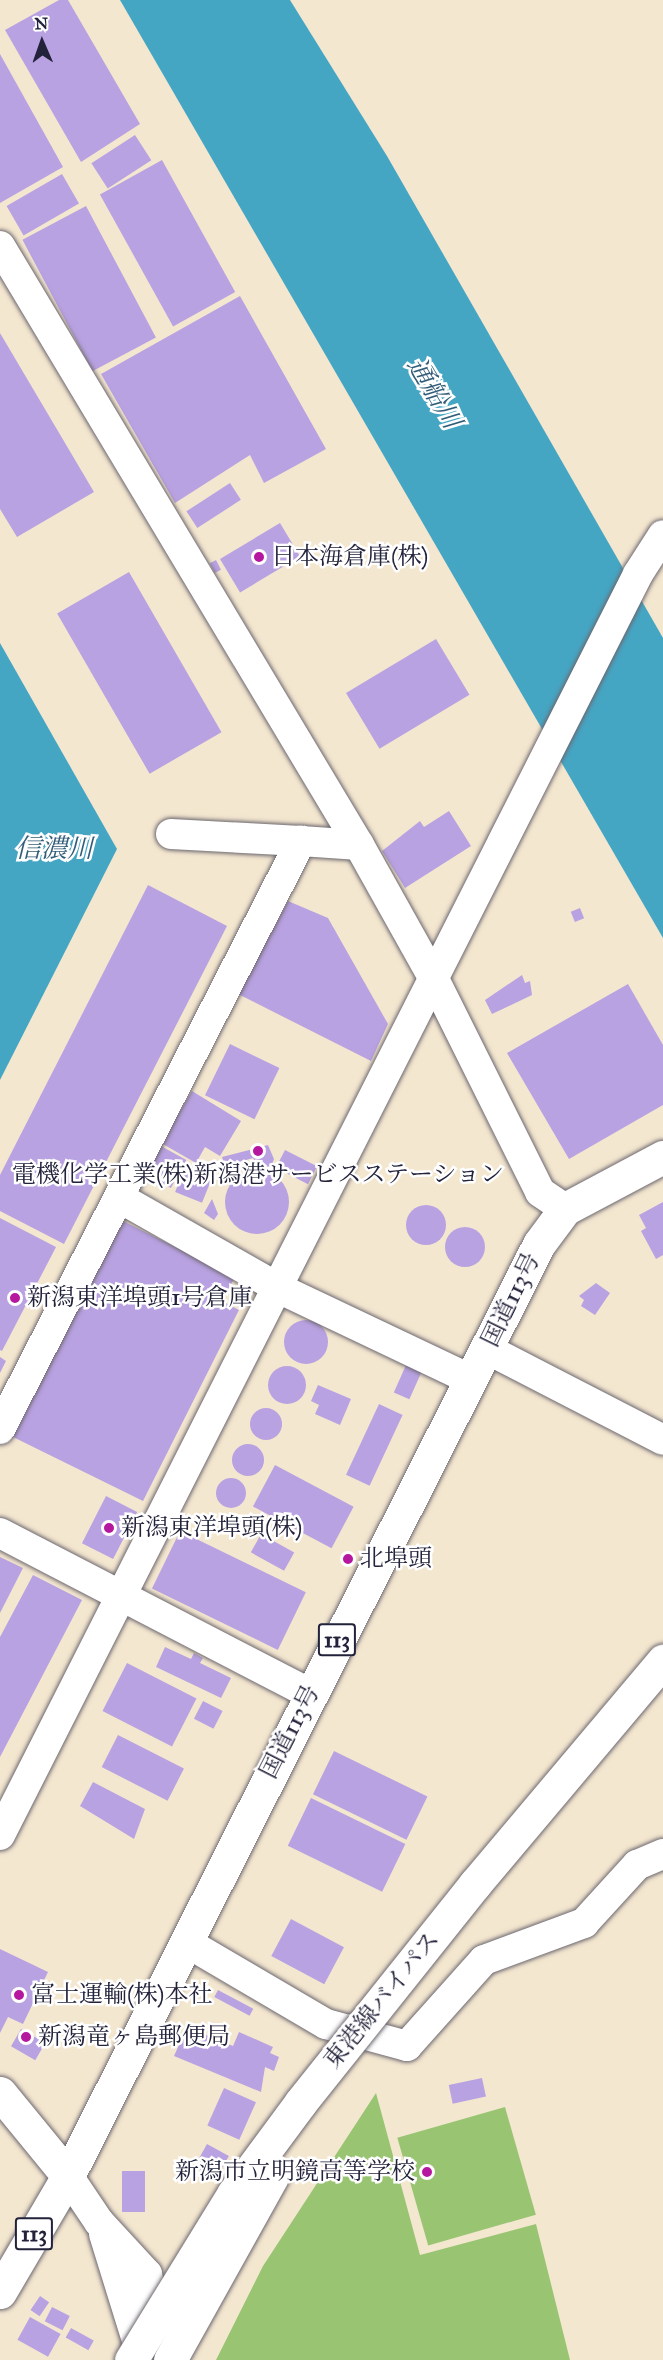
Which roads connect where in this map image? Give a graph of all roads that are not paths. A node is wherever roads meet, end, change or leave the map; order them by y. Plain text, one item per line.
1 (0, 246) edge
2 (663, 535) edge
3 (171, 834) dead end
4 (301, 842) junction
5 (359, 845) junction
6 (434, 979) junction
7 (663, 1157) edge
8 (120, 1198) junction
9 (566, 1209) junction
10 (280, 1289) junction
11 (487, 1349) junction
12 (472, 1380) junction
13 (0, 1428) edge
14 (663, 1440) edge
15 (0, 1533) edge
16 (119, 1595) junction
17 (663, 1661) edge
18 (663, 1686) edge
19 (309, 1693) junction
20 (0, 1835) edge
21 (663, 1854) edge
22 (186, 1942) junction
23 (0, 2093) edge
24 (68, 2176) junction
25 (99, 2222) junction
26 (0, 2292) edge
27 (131, 2360) edge
28 (143, 2360) edge
29 (170, 2360) edge

1 - 5 street
2 - 6 street
3 - 4 street
4 - 5 street
4 - 8 street
5 - 6 street
6 - 9 street
6 - 10 street
7 - 9 main road, 国道113号 / 113
8 - 10 street
8 - 13 street
9 - 11 main road, 国道113号 / 113
10 - 12 street
10 - 16 street
11 - 12 main road, 国道113号 / 113
11 - 14 street
12 - 19 main road, 国道113号 / 113
15 - 16 street
16 - 19 street
16 - 20 street
17 - 27 main road, 東港線バイパス, bridge
18 - 29 main road, 東港線バイパス, bridge
19 - 22 main road, 国道113号 / 113
21 - 22 street
22 - 24 main road, 国道113号 / 113
23 - 24 main road
24 - 25 street
24 - 26 main road, 国道113号 / 113
25 - 28 street
25 - 29 street

